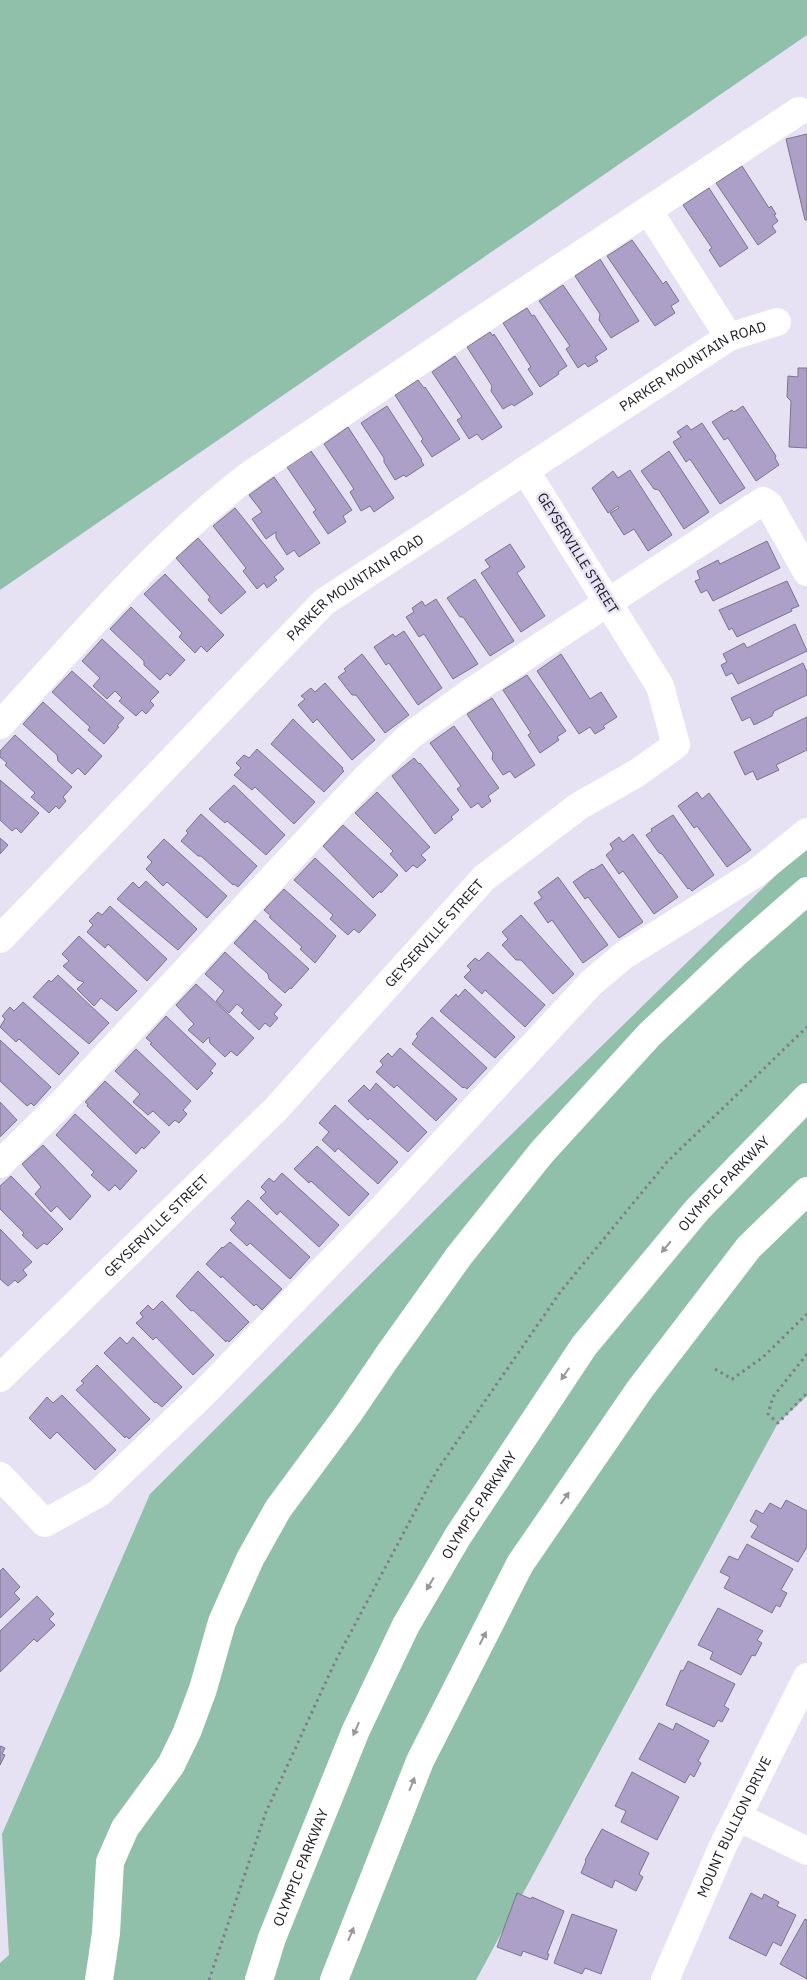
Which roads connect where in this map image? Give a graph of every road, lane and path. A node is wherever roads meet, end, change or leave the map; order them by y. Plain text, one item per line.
1 (799, 111) dead end
2 (648, 210) junction
3 (777, 322) dead end
4 (729, 337) junction
5 (525, 470) junction
6 (807, 572) edge
7 (609, 602) junction
8 (0, 725) edge
9 (807, 832) edge
10 (807, 891) edge
11 (0, 939) edge
12 (807, 1097) edge
13 (0, 1164) edge
14 (807, 1191) edge
15 (807, 1314) edge
16 (807, 1354) edge
17 (715, 1369) dead end
18 (0, 1378) edge
19 (807, 1393) edge
20 (0, 1476) edge
21 (807, 1677) edge
22 (738, 1817) junction
23 (807, 1851) edge
24 (100, 1980) edge
25 (259, 1980) edge
26 (334, 1980) edge
27 (665, 1980) edge

1 - 2 street
2 - 4 street
2 - 8 street
3 - 4 street, PARKER MOUNTAIN ROAD
4 - 5 street, PARKER MOUNTAIN ROAD
5 - 7 street, GEYSERVILLE STREET
5 - 11 street, PARKER MOUNTAIN ROAD
6 - 7 street
7 - 13 street
7 - 18 street, GEYSERVILLE STREET
9 - 20 street
10 - 24 street
12 -> 25 street, OLYMPIC PARKWAY
26 -> 14 street
15 - 17 path
16 - 19 path
21 - 22 street, MOUNT BULLION DRIVE
22 - 23 street
22 - 27 street, MOUNT BULLION DRIVE

